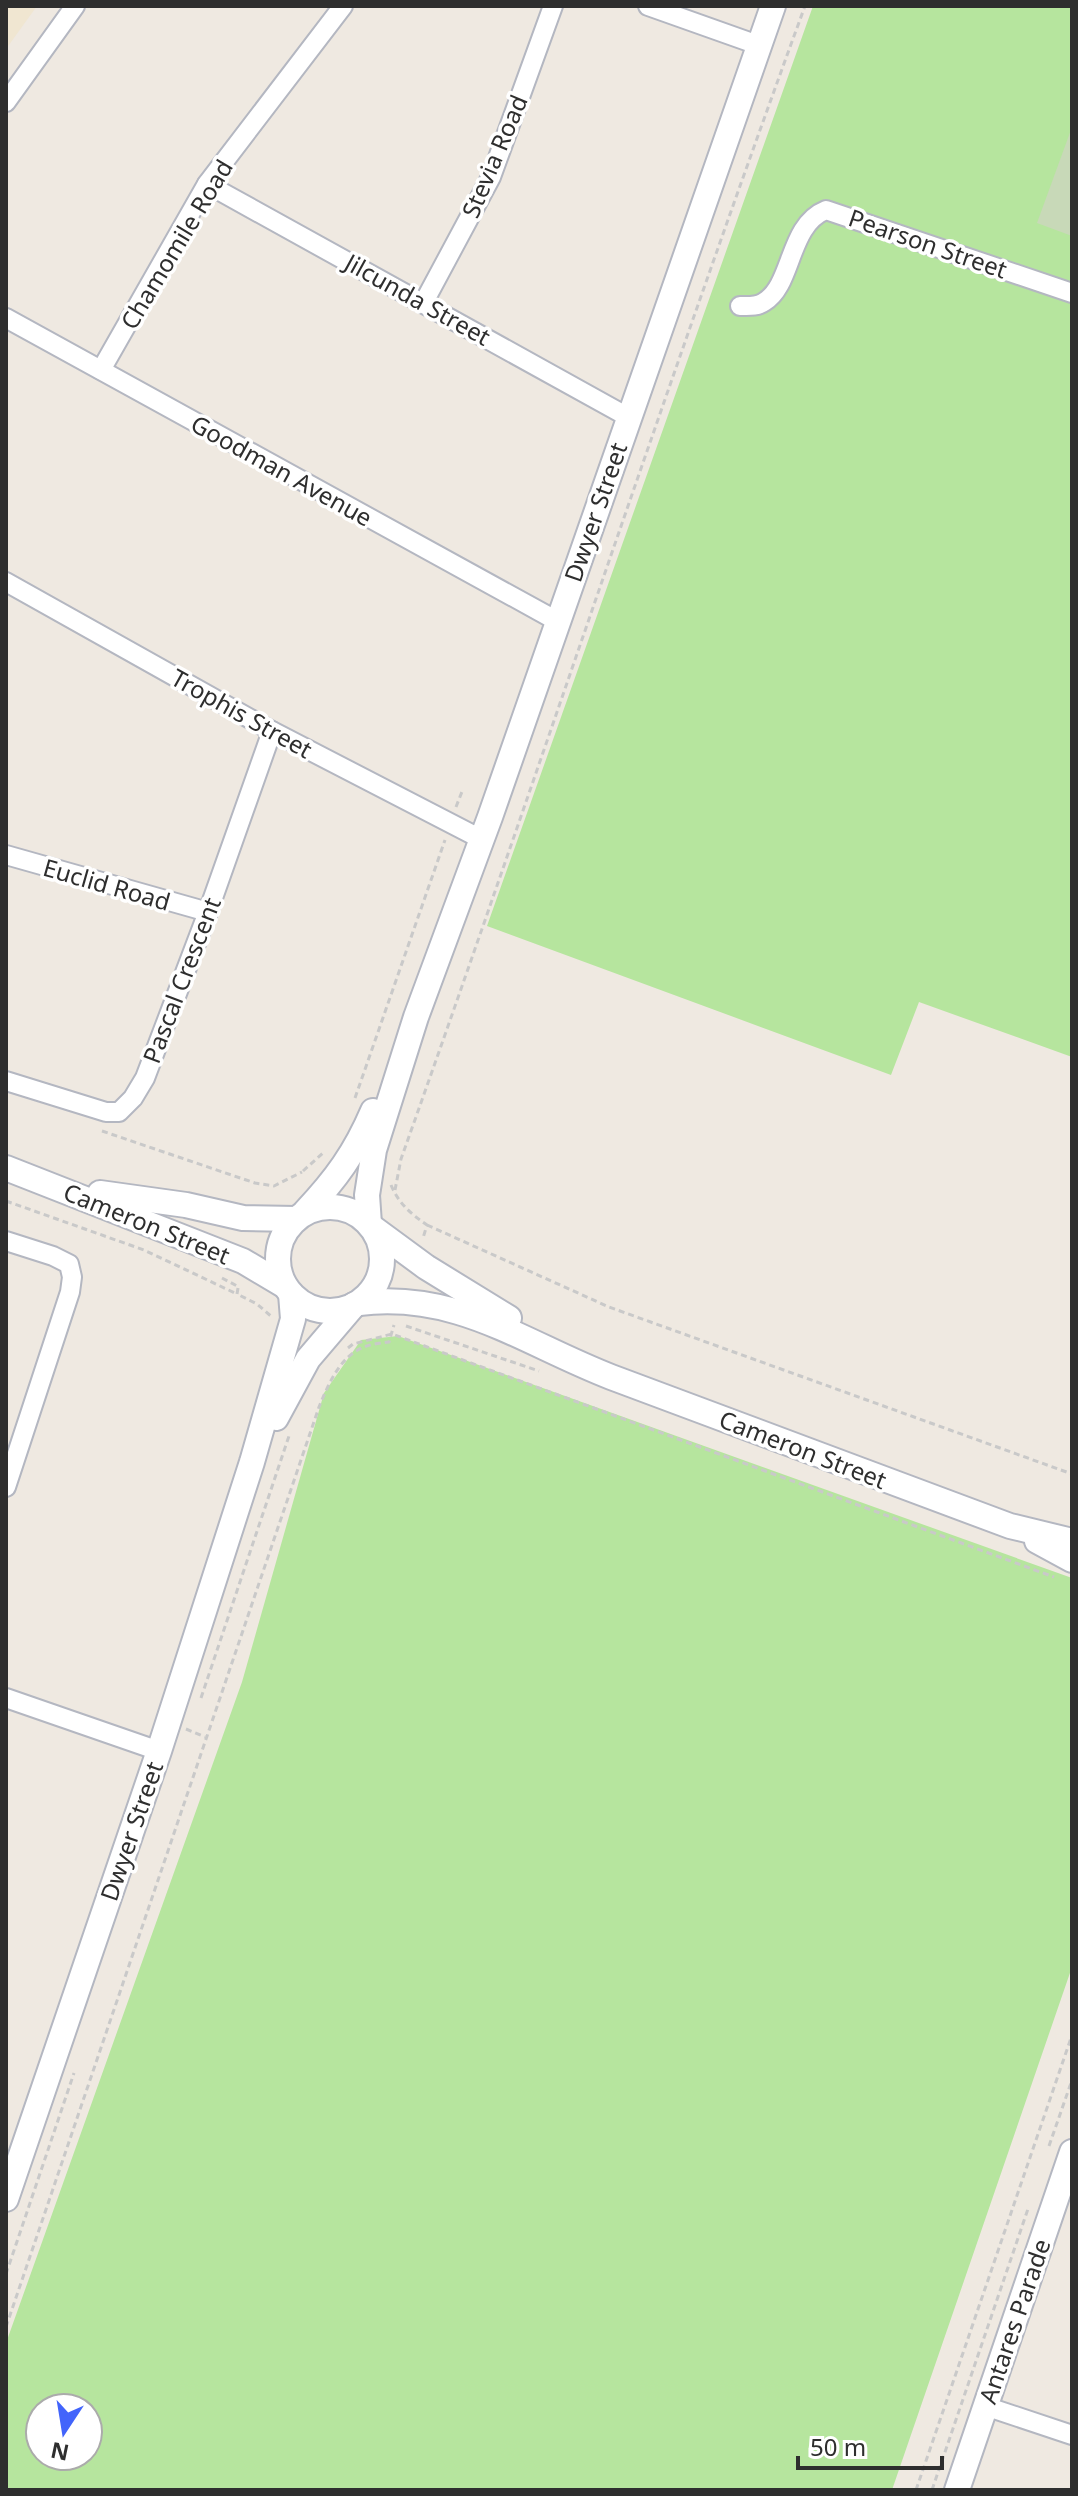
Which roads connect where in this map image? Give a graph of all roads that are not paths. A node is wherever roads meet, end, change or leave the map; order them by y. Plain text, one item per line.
1 (75, 6) edge
2 (343, 6) edge
3 (553, 6) edge
4 (648, 6) edge
5 (773, 6) edge
6 (758, 45) junction
7 (6, 102) edge
8 (207, 184) junction
9 (1072, 293) edge
10 (424, 302) junction
11 (740, 306) dead end
12 (6, 318) edge
13 (101, 370) junction
14 (628, 417) junction
15 (6, 582) edge
16 (557, 621) junction
17 (272, 731) junction
18 (481, 839) junction
19 (6, 855) edge
20 (208, 912) junction
21 (416, 1017) junction
22 (6, 1081) edge
23 (6, 1166) edge
24 (300, 1216) junction
25 (370, 1226) junction
26 (6, 1241) edge
27 (288, 1290) junction
28 (357, 1304) junction
29 (597, 1371) junction
30 (252, 1462) junction
31 (6, 1487) edge
32 (1010, 1526) junction
33 (1072, 1541) edge
34 (1064, 1569) edge
35 (6, 1698) edge
36 (159, 1751) junction
37 (1072, 2152) edge
38 (6, 2199) edge
39 (1053, 2200) edge
40 (985, 2406) junction
41 (1072, 2435) edge
42 (957, 2490) edge

1 - 7 street
2 - 8 street, Chamomile Road
3 - 10 street, Stevia Road
4 - 6 street
5 - 6 street, Dwyer Street
6 - 14 street, Dwyer Street
8 - 10 street, Jilcunda Street
8 - 13 street, Chamomile Road
9 - 11 street, Pearson Street
10 - 14 street, Jilcunda Street
12 - 13 street, Goodman Avenue
13 - 16 street, Goodman Avenue
14 - 16 street, Dwyer Street
15 - 17 street, Trophis Street
16 - 18 street, Dwyer Street
17 - 18 street, Trophis Street
17 - 20 street, Pascal Crescent
18 - 21 street, Dwyer Street
19 - 20 street, Euclid Road
20 - 22 street, Pascal Crescent
21 - 24 street, Dwyer Street
21 - 25 street, Dwyer Street
23 - 24 street, Cameron Street
23 - 27 street, Cameron Street
24 - 25 street
24 - 27 street
25 - 28 street
25 - 29 street, Cameron Street
26 - 31 street
27 - 28 street
27 - 30 street, Dwyer Street
28 - 29 street, Cameron Street
28 - 30 street, Dwyer Street
29 - 32 street, Cameron Street
30 - 36 street, Dwyer Street
32 - 33 street, Cameron Street
32 - 34 street, Cameron Street
35 - 36 street
36 - 38 street, Dwyer Street
37 - 39 street, Antares Parade
39 - 40 street, Antares Parade
40 - 41 street
40 - 42 street, Antares Parade

